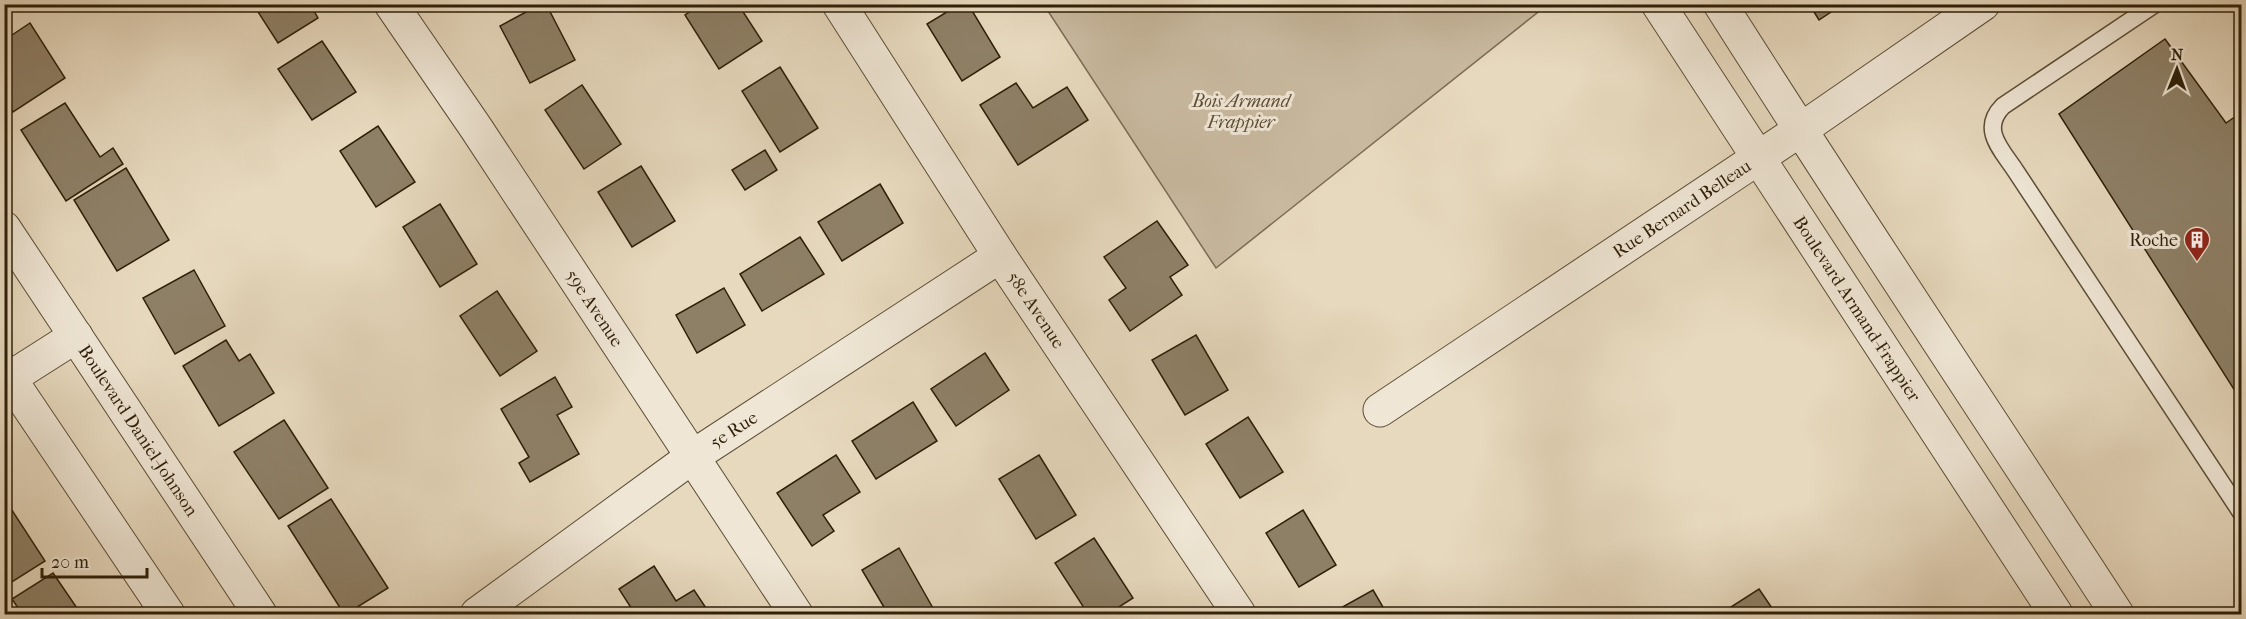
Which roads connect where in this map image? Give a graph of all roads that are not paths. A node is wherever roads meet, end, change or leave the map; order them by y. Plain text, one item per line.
1 (392, 4) edge
2 (839, 4) edge
3 (1659, 4) edge
4 (1720, 4) edge
5 (1983, 4) edge
6 (2155, 4) edge
7 (1800, 131) junction
8 (1759, 157) junction
9 (4, 228) edge
10 (1000, 256) junction
11 (76, 336) junction
12 (7, 374) edge
13 (1380, 410) dead end
14 (692, 457) junction
15 (2241, 514) edge
16 (168, 615) edge
17 (260, 615) edge
18 (477, 615) edge
19 (796, 615) edge
20 (1239, 615) edge
21 (2056, 615) edge
22 (2117, 615) edge

1 - 14 street, 59e Avenue
2 - 10 street, 58e Avenue
3 - 8 street, Boulevard Armand-Frappier
4 - 7 street
5 - 7 street, Rue Bernard Belleau
6 - 15 lane
7 - 8 street, Rue Bernard Belleau
7 - 22 street
8 - 13 street, Rue Bernard Belleau
8 - 21 street, Boulevard Armand-Frappier
9 - 11 street, Boulevard Daniel-Johnson
10 - 14 street, 5e Rue
10 - 20 street, 58e Avenue
11 - 12 street, Boulevard Daniel-Johnson
11 - 17 street, Boulevard Daniel-Johnson
12 - 16 street, Boulevard Daniel-Johnson
14 - 18 street, 5e Rue
14 - 19 street, 59e Avenue

